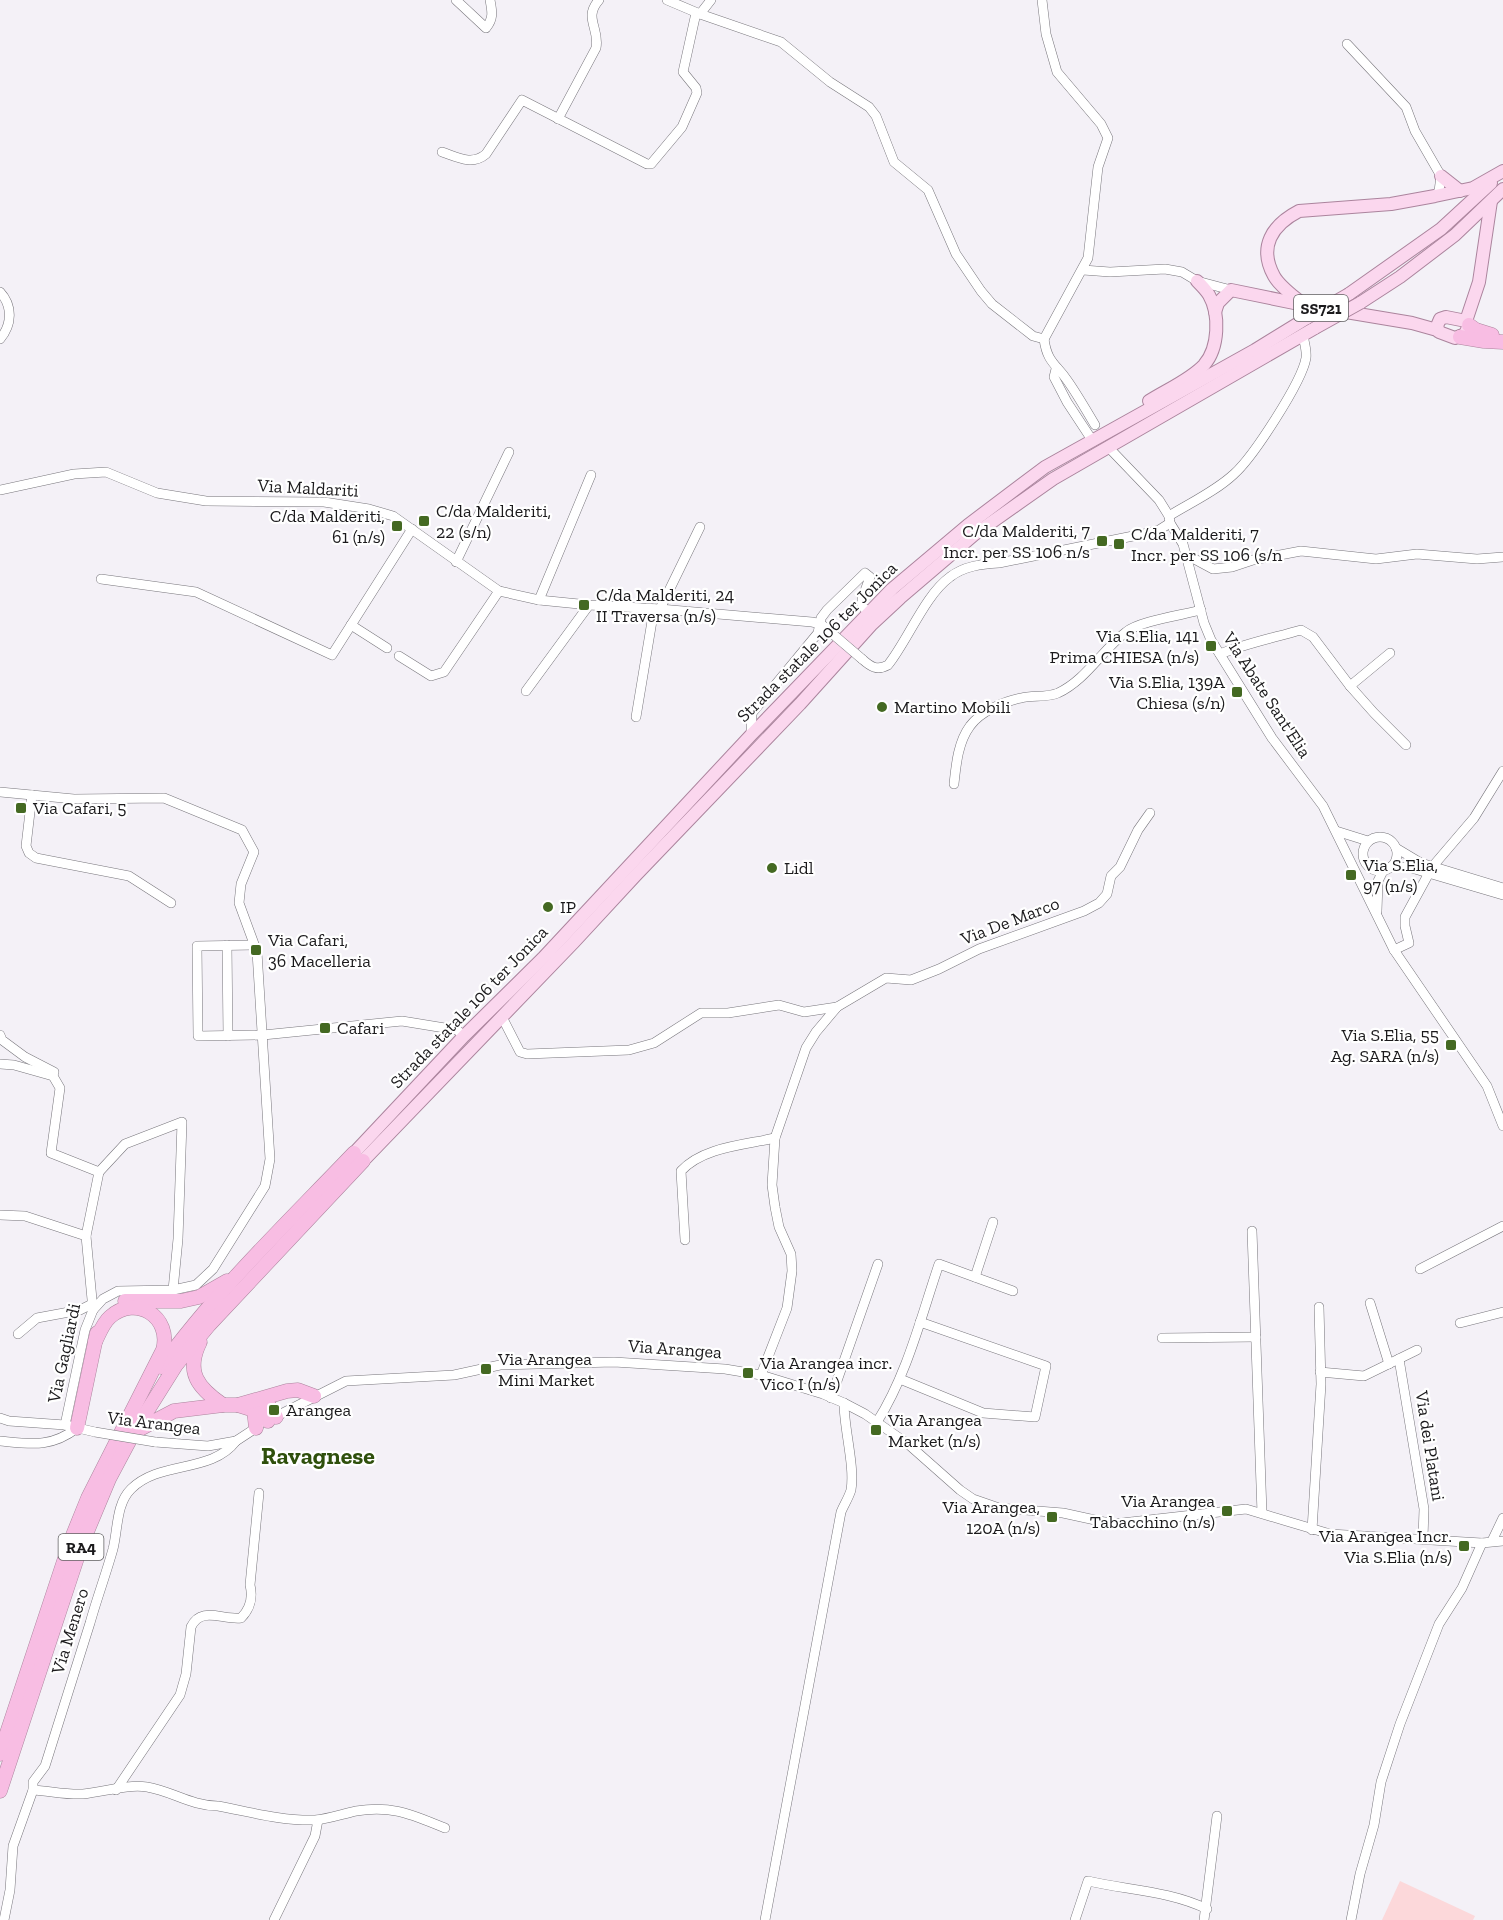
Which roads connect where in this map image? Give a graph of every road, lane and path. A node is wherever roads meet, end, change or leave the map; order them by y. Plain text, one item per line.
1 (456, 0) edge
2 (490, 0) edge
3 (599, 0) edge
4 (667, 0) edge
5 (711, 0) edge
6 (1042, 0) edge
7 (680, 3) edge
8 (698, 14) junction
9 (1347, 44) dead end
10 (558, 119) junction
11 (442, 152) dead end
12 (1503, 172) edge
13 (1441, 176) junction
14 (1503, 189) edge
15 (1460, 191) junction
16 (1434, 196) junction
17 (1491, 201) junction
18 (1083, 270) junction
19 (1197, 280) junction
20 (1231, 290) junction
21 (0, 292) edge
22 (1215, 312) junction
23 (1308, 317) junction
24 (1467, 323) junction
25 (1439, 325) junction
26 (1303, 335) junction
27 (1503, 335) edge
28 (1460, 337) junction
29 (0, 339) edge
30 (1044, 339) junction
31 (1503, 342) edge
32 (1056, 369) junction
33 (1128, 422) junction
34 (1095, 425) dead end
35 (1092, 440) junction
36 (1112, 451) dead end
37 (509, 452) dead end
38 (591, 475) dead end
39 (0, 490) edge
40 (1169, 519) junction
41 (700, 527) dead end
42 (412, 529) junction
43 (1187, 555) junction
44 (1503, 557) edge
45 (456, 562) junction
46 (101, 579) dead end
47 (499, 591) junction
48 (539, 600) junction
49 (589, 605) junction
50 (657, 609) junction
51 (1201, 610) junction
52 (868, 612) junction
53 (351, 626) junction
54 (824, 627) junction
55 (387, 648) dead end
56 (1390, 653) dead end
57 (1220, 654) junction
58 (399, 656) dead end
59 (1350, 686) junction
60 (526, 691) dead end
61 (636, 717) dead end
62 (751, 735) junction
63 (1406, 745) dead end
64 (1503, 771) edge
65 (954, 784) dead end
66 (0, 792) edge
67 (32, 795) junction
68 (1150, 813) dead end
69 (1336, 831) junction
70 (1368, 841) junction
71 (1396, 848) junction
72 (1362, 850) junction
73 (1388, 869) junction
74 (1373, 870) junction
75 (1431, 870) junction
76 (1378, 881) junction
77 (1503, 888) edge
78 (1503, 895) edge
79 (171, 903) dead end
80 (1377, 913) junction
81 (226, 945) junction
82 (254, 945) junction
83 (1394, 950) junction
84 (837, 1007) junction
85 (502, 1017) junction
86 (0, 1035) edge
87 (263, 1035) junction
88 (228, 1036) junction
89 (464, 1036) junction
90 (0, 1064) edge
91 (53, 1076) junction
92 (1503, 1126) edge
93 (775, 1138) junction
94 (358, 1157) junction
95 (99, 1172) junction
96 (0, 1215) edge
97 (993, 1222) dead end
98 (1503, 1226) edge
99 (1252, 1231) dead end
100 (87, 1236) junction
101 (685, 1240) dead end
102 (878, 1264) dead end
103 (1420, 1269) dead end
104 (239, 1273) junction
105 (975, 1277) junction
106 (173, 1290) junction
107 (1013, 1291) dead end
108 (1370, 1303) dead end
109 (93, 1307) junction
110 (1319, 1307) dead end
111 (1503, 1312) edge
112 (920, 1322) junction
113 (1460, 1323) dead end
114 (209, 1325) junction
115 (18, 1334) dead end
116 (1256, 1337) junction
117 (1162, 1338) dead end
118 (95, 1342) junction
119 (1417, 1350) dead end
120 (1399, 1359) junction
121 (1389, 1364) junction
122 (1320, 1372) junction
123 (761, 1375) junction
124 (900, 1379) junction
125 (141, 1395) junction
126 (314, 1396) junction
127 (831, 1398) junction
128 (844, 1403) junction
129 (223, 1405) junction
130 (257, 1405) junction
131 (0, 1418) edge
132 (267, 1422) junction
133 (877, 1422) junction
134 (71, 1427) junction
135 (134, 1432) junction
136 (0, 1441) edge
137 (236, 1441) junction
138 (259, 1493) dead end
139 (1262, 1513) junction
140 (1503, 1518) edge
141 (1312, 1530) junction
142 (1423, 1539) junction
143 (1492, 1541) junction
144 (1503, 1541) edge
145 (1482, 1543) junction
146 (0, 1754) edge
147 (33, 1790) junction
148 (116, 1790) junction
149 (0, 1791) edge
150 (1217, 1816) dead end
151 (318, 1820) junction
152 (445, 1828) dead end
153 (1207, 1909) junction
154 (4, 1920) edge
155 (274, 1920) edge
156 (765, 1920) edge
157 (1075, 1920) edge
158 (1204, 1920) edge
159 (1351, 1920) edge

1 - 2 street
3 - 10 street
4 - 7 street
5 - 8 street
6 - 18 street
7 - 8 street
8 - 10 street
8 - 30 street
9 - 13 street
10 - 11 street
12 - 15 main road
12 - 23 main road, Strada statale 106 ter Jonica, bridge
13 - 15 main road
13 - 16 street
14 - 17 main road, Strada statale 106 ter Jonica
15 - 16 main road
16 - 23 main road
17 - 23 main road, Strada statale 106 ter Jonica, bridge
17 - 24 main road
18 - 19 street, SS721
18 - 30 street
19 - 20 street, SS721
19 - 22 main road
20 - 22 main road
20 - 23 main road, SS721
21 - 29 street
22 - 33 main road
23 - 25 main road, SS721
23 - 26 main road, Strada statale 106 ter Jonica
23 - 33 main road, Strada statale 106 ter Jonica
24 - 25 main road, SS721
24 - 27 highway, SS721
24 - 28 main road
25 - 28 main road, SS721
26 - 40 street
26 - 85 main road, Strada statale 106 ter Jonica
28 - 31 highway, SS721
30 - 32 street
32 - 34 street
32 - 35 street
33 - 35 main road, Strada statale 106 ter Jonica
35 - 52 main road, Strada statale 106 ter Jonica
36 - 40 street, Via Abate Sant'Elia
37 - 45 street
38 - 48 street
39 - 42 street, Via Maldariti
40 - 43 street, Via Abate Sant'Elia
40 - 54 street, bridge
41 - 50 street
42 - 45 street, Via Maldariti
42 - 53 street
43 - 44 street
43 - 51 street, Via Abate Sant'Elia
45 - 47 street, Via Maldariti
46 - 53 street
47 - 48 street, Via Maldariti
47 - 58 street
48 - 49 street, Via Maldariti
49 - 50 street, Via Maldariti
49 - 60 street
50 - 54 street, Via Maldariti
50 - 61 street
51 - 57 street, Via Abate Sant'Elia
51 - 65 street
52 - 54 street
52 - 62 main road, Strada statale 106 ter Jonica
53 - 55 street
54 - 62 street
56 - 59 street
57 - 59 street
57 - 69 street, Via Abate Sant'Elia
59 - 63 street
62 - 89 main road, Strada statale 106 ter Jonica
64 - 75 street
66 - 67 street
67 - 79 street
67 - 82 street
68 - 84 street, Via De Marco
69 - 70 street
69 - 72 street, Via Abate Sant'Elia
69 - 80 street, Via Abate Sant'Elia
70 - 71 street
70 - 72 street
71 - 73 street
71 - 75 street
72 - 74 street
73 - 74 street
73 - 75 street
73 - 76 street, Via Abate Sant'Elia
74 - 76 street, Via Abate Sant'Elia
75 - 77 street
75 - 78 street
75 - 83 street
76 - 80 street, Via Abate Sant'Elia
80 - 83 street, Via Abate Sant'Elia
81 - 82 street
81 - 88 street
81 - 88 street
82 - 87 street
83 - 92 street, Via Abate Sant'Elia
84 - 85 street
84 - 93 street
85 - 94 main road, Strada statale 106 ter Jonica
86 - 91 street
87 - 88 street
87 - 89 street
87 - 106 street
89 - 94 main road, Strada statale 106 ter Jonica
90 - 91 street
91 - 95 street
93 - 101 street
93 - 123 street
94 - 104 highway, RA4
94 - 114 highway, RA4
95 - 100 street, Via Gagliardi
95 - 106 street
96 - 100 street
97 - 105 street
98 - 103 street
99 - 116 street
100 - 109 street, Via Gagliardi
102 - 127 street
104 - 118 highway
104 - 125 highway, RA4
105 - 107 street
105 - 112 street
106 - 109 street
108 - 121 street
109 - 115 street
109 - 134 street, Via Gagliardi
110 - 122 street
111 - 113 street
112 - 124 street
112 - 124 street
114 - 129 highway
114 - 135 highway, RA4
116 - 117 street
116 - 139 street
118 - 125 highway
118 - 134 highway
119 - 120 street
120 - 121 street
120 - 142 street, Via dei Platani
121 - 122 street
122 - 141 street
123 - 126 street, Via Arangea
123 - 127 street, Via Arangea
124 - 133 street
125 - 146 highway, RA4
126 - 130 highway
126 - 132 street, Via Arangea
127 - 128 street, Via Arangea
128 - 133 street, Via Arangea
128 - 156 street
129 - 130 highway
129 - 135 highway
130 - 132 highway
130 - 132 highway
131 - 134 street, Via Arangea
132 - 137 street, Via Arangea
133 - 139 street, Via Arangea
134 - 136 street
134 - 137 street, Via Arangea, bridge
135 - 149 highway, RA4
137 - 147 street, Via Menero
138 - 148 street
139 - 141 street, Via Arangea
140 - 143 street
141 - 142 street, Via Arangea
142 - 145 street, Via Arangea
143 - 144 street, Via Arangea
143 - 145 street, Via Arangea
145 - 159 street
147 - 148 street
147 - 154 street, Via Menero
148 - 151 street
150 - 153 street
151 - 152 street
151 - 155 street
153 - 157 street
153 - 158 street

